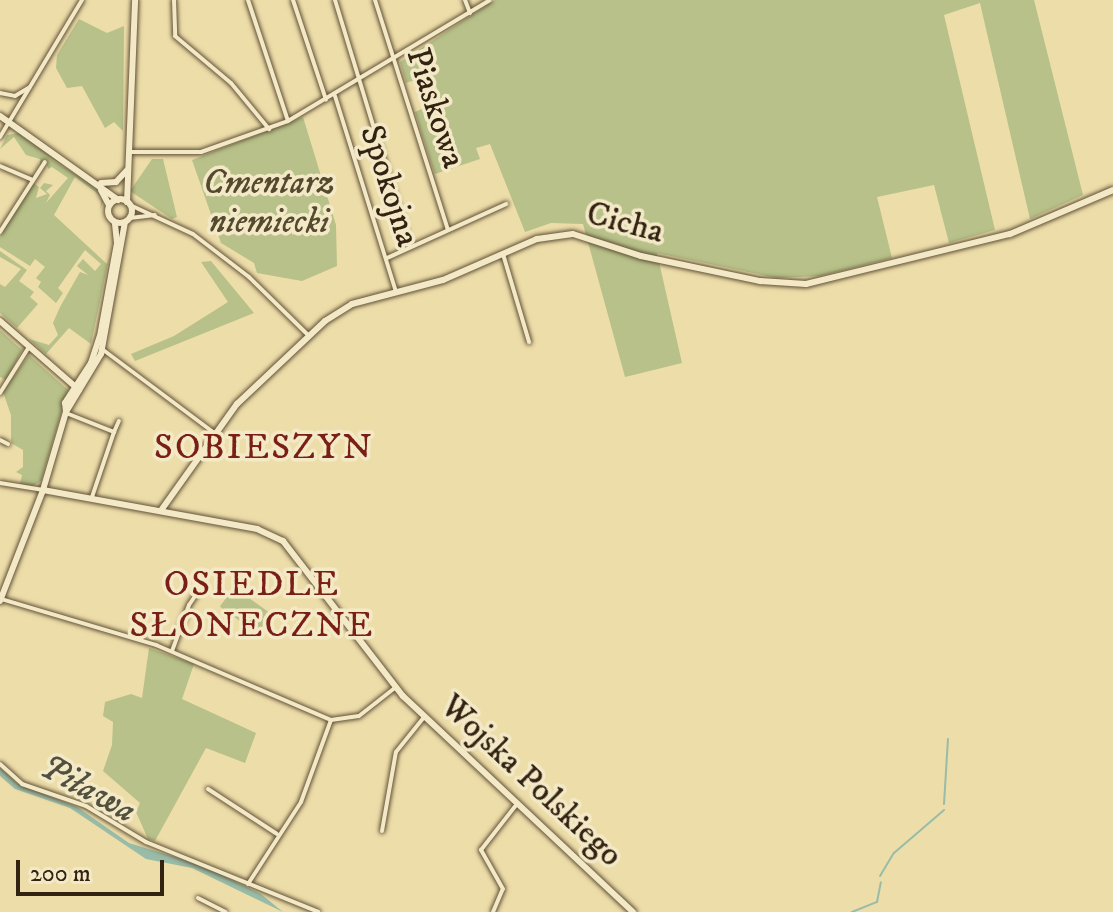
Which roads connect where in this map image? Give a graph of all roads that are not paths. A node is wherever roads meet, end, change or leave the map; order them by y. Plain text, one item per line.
1 (82, 0) edge
2 (135, 0) edge
3 (174, 0) edge
4 (248, 0) edge
5 (293, 0) edge
6 (335, 0) edge
7 (375, 0) edge
8 (465, 0) edge
9 (490, 0) edge
10 (470, 13) junction
11 (395, 60) junction
12 (361, 80) junction
13 (32, 86) junction
14 (0, 93) edge
15 (335, 96) junction
16 (326, 101) junction
17 (0, 116) edge
18 (288, 121) junction
19 (8, 123) junction
20 (269, 129) junction
21 (0, 137) edge
22 (129, 152) junction
23 (45, 162) dead end
24 (0, 166) edge
25 (127, 170) junction
26 (31, 179) junction
27 (94, 181) junction
28 (1113, 190) edge
29 (124, 201) junction
30 (506, 204) dead end
31 (109, 205) junction
32 (161, 217) junction
33 (128, 220) junction
34 (115, 223) junction
35 (448, 230) junction
36 (0, 232) edge
37 (410, 247) junction
38 (503, 254) junction
39 (387, 258) junction
40 (396, 292) junction
41 (109, 307) junction
42 (0, 321) edge
43 (309, 336) junction
44 (529, 342) dead end
45 (29, 347) junction
46 (99, 348) junction
47 (76, 388) junction
48 (0, 393) edge
49 (66, 412) junction
50 (119, 421) dead end
51 (114, 432) junction
52 (213, 432) junction
53 (0, 440) edge
54 (8, 444) dead end
55 (0, 483) edge
56 (28, 489) junction
57 (43, 490) junction
58 (92, 497) junction
59 (39, 501) junction
60 (162, 509) junction
61 (203, 584) dead end
62 (0, 600) edge
63 (172, 651) junction
64 (396, 687) junction
65 (424, 717) junction
66 (331, 720) junction
67 (0, 764) edge
68 (208, 789) dead end
69 (517, 804) junction
70 (382, 831) dead end
71 (277, 834) junction
72 (248, 884) junction
73 (198, 898) dead end
74 (226, 912) edge
75 (318, 912) edge
76 (493, 912) edge
77 (633, 912) edge

1 - 13 street
2 - 22 street
3 - 20 street
4 - 18 street
5 - 16 street
6 - 12 street
7 - 11 street, Piaskowa
8 - 10 street
9 - 10 street
10 - 11 street
11 - 12 street
11 - 35 street, Piaskowa
12 - 15 street
12 - 37 street
13 - 14 street
13 - 19 street
15 - 16 street
15 - 39 street, Spokojna
16 - 18 street
17 - 19 street
18 - 20 street
19 - 21 street
19 - 27 street
20 - 22 street
22 - 25 street
23 - 26 street
24 - 26 street
25 - 27 street
25 - 29 street
26 - 36 street
27 - 29 street
27 - 31 street
28 - 38 street, Cicha
29 - 31 street
29 - 32 street
29 - 33 street
30 - 35 street
31 - 34 street
32 - 33 street
32 - 43 street
33 - 34 street
33 - 41 street
34 - 41 street
35 - 37 street
37 - 39 street
38 - 40 street, Cicha
38 - 44 street
39 - 40 street, Spokojna
40 - 43 street, Cicha
41 - 46 street
42 - 45 street
43 - 52 street, Cicha
45 - 47 street
45 - 48 street
46 - 47 street
46 - 52 street
47 - 49 street
49 - 51 street
49 - 57 street
50 - 51 street
51 - 58 street
52 - 60 street, Cicha
53 - 54 street
55 - 56 street
56 - 57 street
56 - 59 street
57 - 58 street, Wojska Polskiego
57 - 59 street
58 - 60 street, Wojska Polskiego
59 - 62 street
60 - 64 street, Wojska Polskiego
61 - 63 street
62 - 63 street
63 - 66 street
64 - 65 street, Wojska Polskiego
64 - 66 street
65 - 69 street, Wojska Polskiego
65 - 70 street
66 - 71 street
67 - 72 street
68 - 71 street
69 - 76 street
69 - 77 street, Wojska Polskiego
71 - 72 street
72 - 75 street
73 - 74 street

